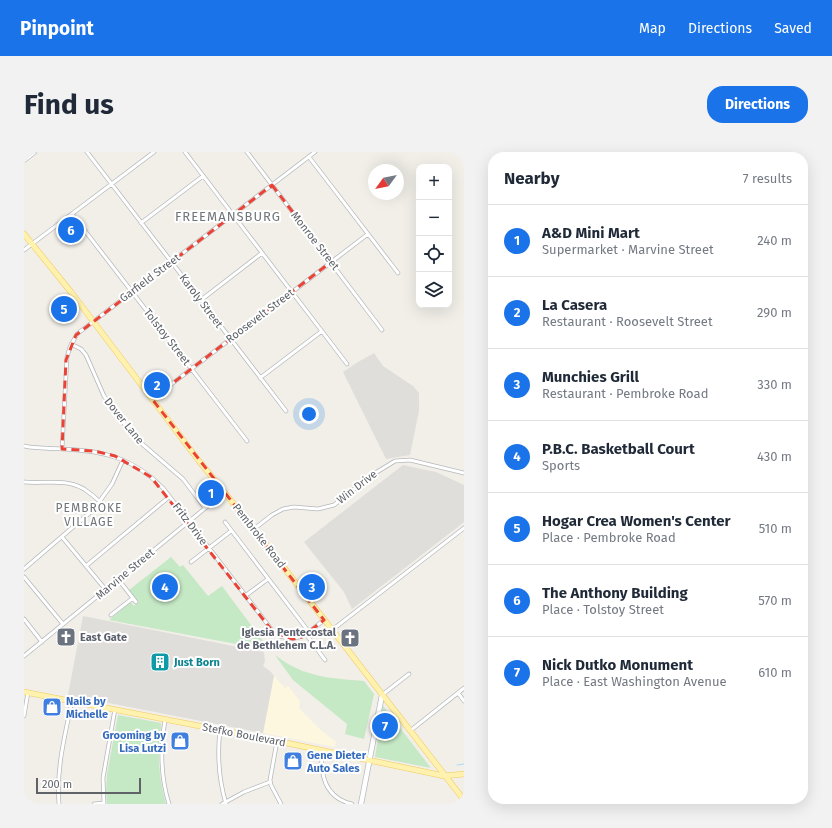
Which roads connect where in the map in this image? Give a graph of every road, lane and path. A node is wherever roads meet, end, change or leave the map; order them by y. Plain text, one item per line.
1 (34, 152) edge
2 (87, 152) edge
3 (154, 152) edge
4 (185, 152) edge
5 (246, 152) edge
6 (316, 152) edge
7 (309, 157) junction
8 (24, 160) edge
9 (203, 176) junction
10 (112, 184) junction
11 (272, 185) junction
12 (72, 214) junction
13 (233, 214) junction
14 (141, 223) junction
15 (24, 234) edge
16 (368, 234) junction
17 (32, 244) junction
18 (24, 250) edge
19 (262, 253) junction
20 (171, 262) junction
21 (331, 262) junction
22 (398, 274) dead end
23 (132, 291) junction
24 (292, 292) junction
25 (201, 300) junction
26 (94, 321) junction
27 (382, 330) dead end
28 (322, 331) junction
29 (230, 339) junction
30 (71, 344) junction
31 (347, 364) dead end
32 (192, 369) junction
33 (260, 378) junction
34 (152, 399) junction
35 (286, 411) dead end
36 (247, 441) dead end
37 (24, 446) edge
38 (62, 448) junction
39 (123, 460) junction
40 (464, 473) edge
41 (24, 482) edge
42 (225, 492) junction
43 (169, 497) junction
44 (99, 501) junction
45 (205, 508) junction
46 (189, 522) junction
47 (225, 522) dead end
48 (464, 528) edge
49 (254, 529) junction
50 (231, 531) junction
51 (62, 537) junction
52 (209, 548) junction
53 (191, 562) dead end
54 (86, 566) junction
55 (24, 569) edge
56 (24, 577) edge
57 (118, 579) junction
58 (268, 579) junction
59 (106, 590) junction
60 (245, 596) junction
61 (133, 598) junction
62 (136, 602) dead end
63 (111, 615) dead end
64 (24, 619) edge
65 (324, 620) junction
66 (63, 624) junction
67 (332, 630) junction
68 (307, 633) junction
69 (42, 642) junction
70 (24, 656) edge
71 (326, 660) dead end
72 (409, 674) dead end
73 (464, 688) edge
74 (26, 692) edge
75 (458, 693) junction
76 (382, 695) junction
77 (72, 701) junction
78 (464, 701) edge
79 (115, 709) junction
80 (24, 716) edge
81 (165, 720) junction
82 (220, 730) junction
83 (410, 731) junction
84 (277, 742) junction
85 (322, 751) junction
86 (369, 760) junction
87 (464, 774) edge
88 (444, 776) junction
89 (270, 782) junction
90 (464, 800) edge
91 (104, 803) edge
92 (225, 803) edge
93 (58, 804) edge
94 (94, 804) edge
95 (169, 804) edge
96 (281, 804) edge
97 (352, 804) edge
98 (361, 804) edge

1 - 8 street
2 - 10 street, Karoly Street
3 - 10 street
4 - 9 street
5 - 11 street, Monroe Street
6 - 7 street, Garfield Street
7 - 11 street, Garfield Street
7 - 16 street
9 - 13 street
9 - 14 street
10 - 12 street
10 - 14 street, Karoly Street
11 - 13 street, Garfield Street
11 - 21 street, Monroe Street
12 - 17 street
12 - 23 street, Tolstoy Street
13 - 19 street
13 - 20 street, Garfield Street
14 - 20 street, Karoly Street
15 - 17 main road, Pembroke Road
16 - 21 street, Roosevelt Street
16 - 22 street
17 - 18 street
17 - 26 main road, Pembroke Road
19 - 24 street
19 - 25 street
20 - 23 street, Garfield Street
20 - 25 street, Karoly Street
21 - 24 street, Roosevelt Street
21 - 27 street, Monroe Street
23 - 26 street, Garfield Street
23 - 32 street, Tolstoy Street
24 - 28 street
24 - 29 street, Roosevelt Street
25 - 29 street, Karoly Street
26 - 30 street, Garfield Street
26 - 34 main road, Pembroke Road
28 - 31 street
28 - 33 street
29 - 32 street, Roosevelt Street
29 - 33 street, Karoly Street
30 - 38 street, Garfield Street
30 - 45 street, Dover Lane
32 - 34 street, Roosevelt Street
32 - 36 street, Tolstoy Street
33 - 35 street, Karoly Street
34 - 42 main road, Pembroke Road
37 - 38 street, Fritz Drive
38 - 39 street, Fritz Drive
39 - 43 street, Fritz Drive
39 - 44 street
40 - 49 street, Win Drive
41 - 44 street
42 - 45 street, Marvine Street
42 - 49 main road, Pembroke Road
43 - 46 street, Fritz Drive
43 - 54 street
44 - 51 street
45 - 46 street, Marvine Street
46 - 52 street, Fritz Drive
46 - 57 street, Marvine Street
47 - 50 street
48 - 67 street
49 - 65 main road, Pembroke Road
50 - 52 street
50 - 58 street
51 - 54 street
51 - 55 street
52 - 53 street
52 - 60 street, Fritz Drive
54 - 59 street
56 - 66 street
57 - 59 street, Marvine Street
57 - 61 street
58 - 60 street
58 - 68 street
59 - 66 street, Marvine Street
60 - 68 street, Fritz Drive
61 - 62 street
61 - 63 street
64 - 69 street
65 - 67 main road, Pembroke Road
65 - 68 street, Fritz Drive
66 - 69 street, Marvine Street
67 - 76 main road, Pembroke Road
68 - 71 street
69 - 70 street, Marvine Street
72 - 76 street
73 - 75 street
74 - 77 main road, Stefko Boulevard
74 - 80 street
75 - 78 street
75 - 83 street
76 - 83 main road, Pembroke Road
76 - 86 street
77 - 79 main road, Stefko Boulevard
77 - 93 street
79 - 81 main road, Stefko Boulevard
79 - 91 street
81 - 82 main road, Stefko Boulevard
81 - 95 street
82 - 84 main road, Stefko Boulevard
82 - 92 street
83 - 88 main road, Pembroke Road
84 - 85 main road, Stefko Boulevard
84 - 89 street
85 - 86 main road, Stefko Boulevard
85 - 97 street
86 - 88 main road, Stefko Boulevard
86 - 98 street
87 - 88 main road, Stefko Boulevard
88 - 90 main road, Pembroke Road
89 - 92 street
89 - 96 street
91 - 94 street

